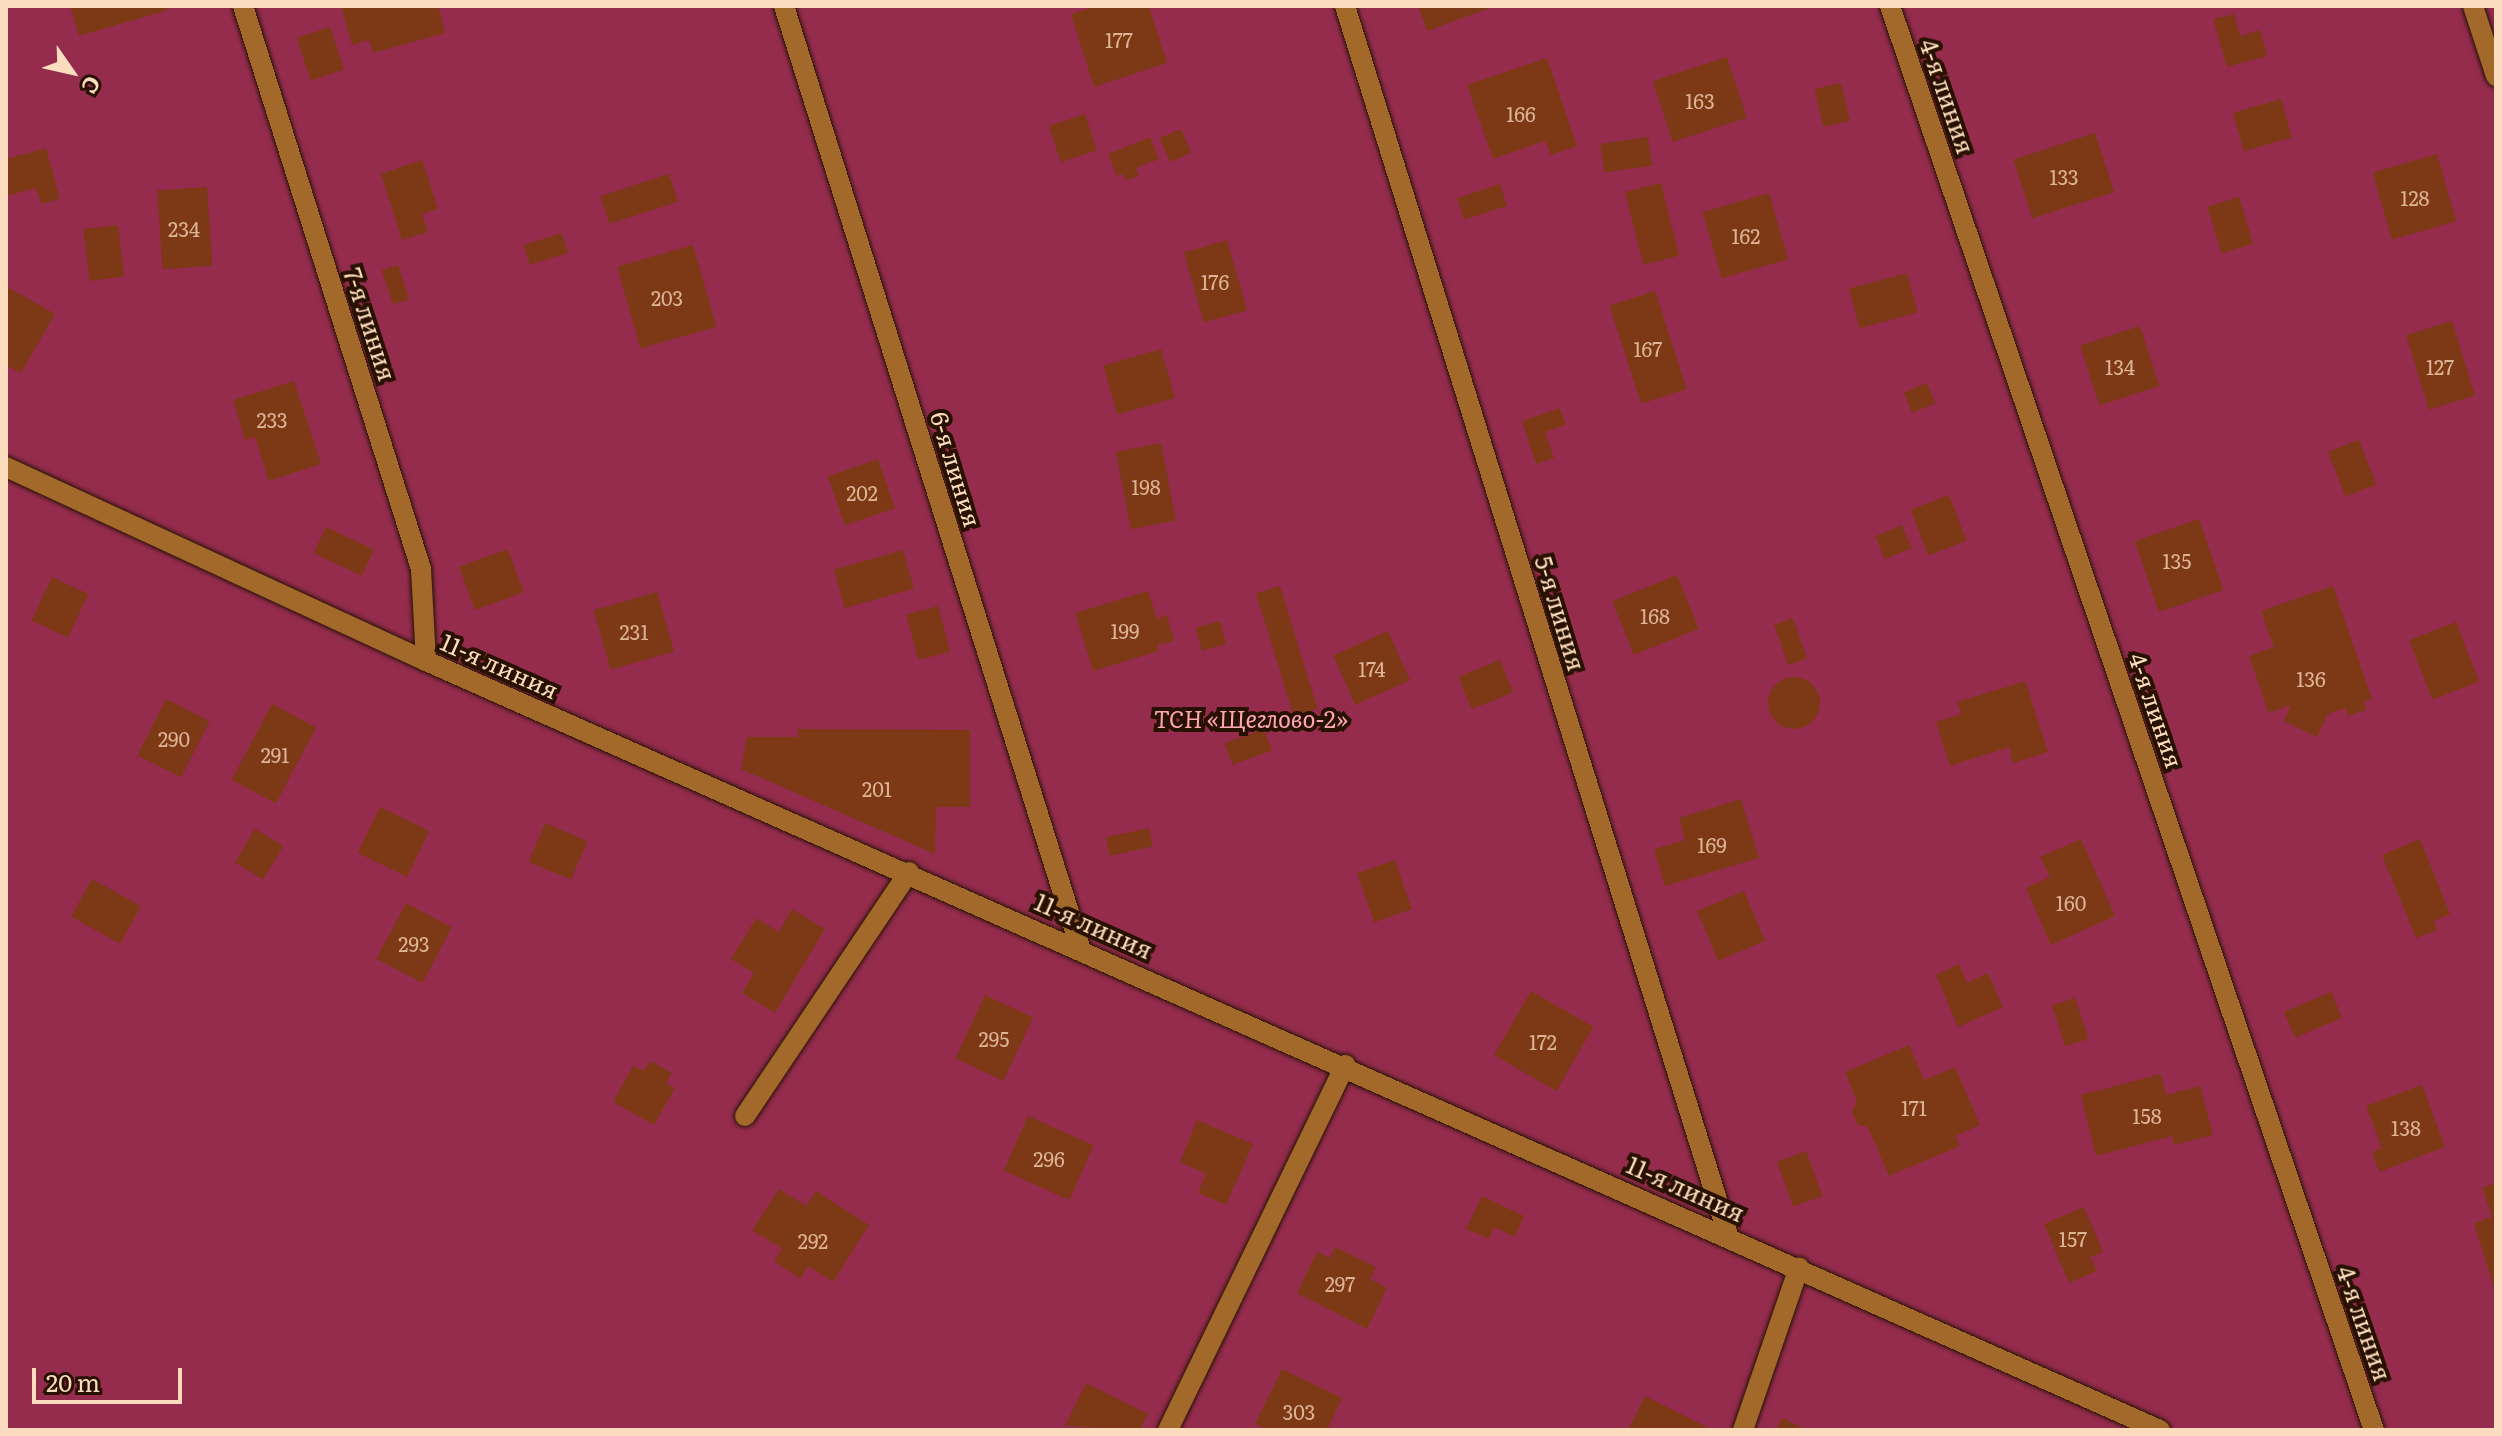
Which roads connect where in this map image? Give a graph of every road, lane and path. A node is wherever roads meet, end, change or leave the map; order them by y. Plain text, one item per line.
1 (243, 6) edge
2 (784, 6) edge
3 (1345, 6) edge
4 (1890, 6) edge
5 (2473, 6) edge
6 (2496, 76) edge
7 (6, 467) edge
8 (426, 661) junction
9 (909, 872) junction
10 (1080, 947) junction
11 (1345, 1065) junction
12 (745, 1116) dead end
13 (1728, 1235) junction
14 (1799, 1267) junction
15 (1168, 1430) edge
16 (1743, 1430) edge
17 (2160, 1430) edge
18 (2374, 1430) edge

1 - 8 street, 7-я линия
2 - 10 street, 6-я линия
3 - 13 street, 5-я линия
4 - 18 street, 4-я линия
5 - 6 street
7 - 8 street, 11-я линия
8 - 9 street, 11-я линия
9 - 10 street, 11-я линия
9 - 12 street
10 - 11 street, 11-я линия
11 - 13 street, 11-я линия
11 - 15 street
13 - 14 street, 11-я линия
14 - 16 street
14 - 17 street, 11-я линия

